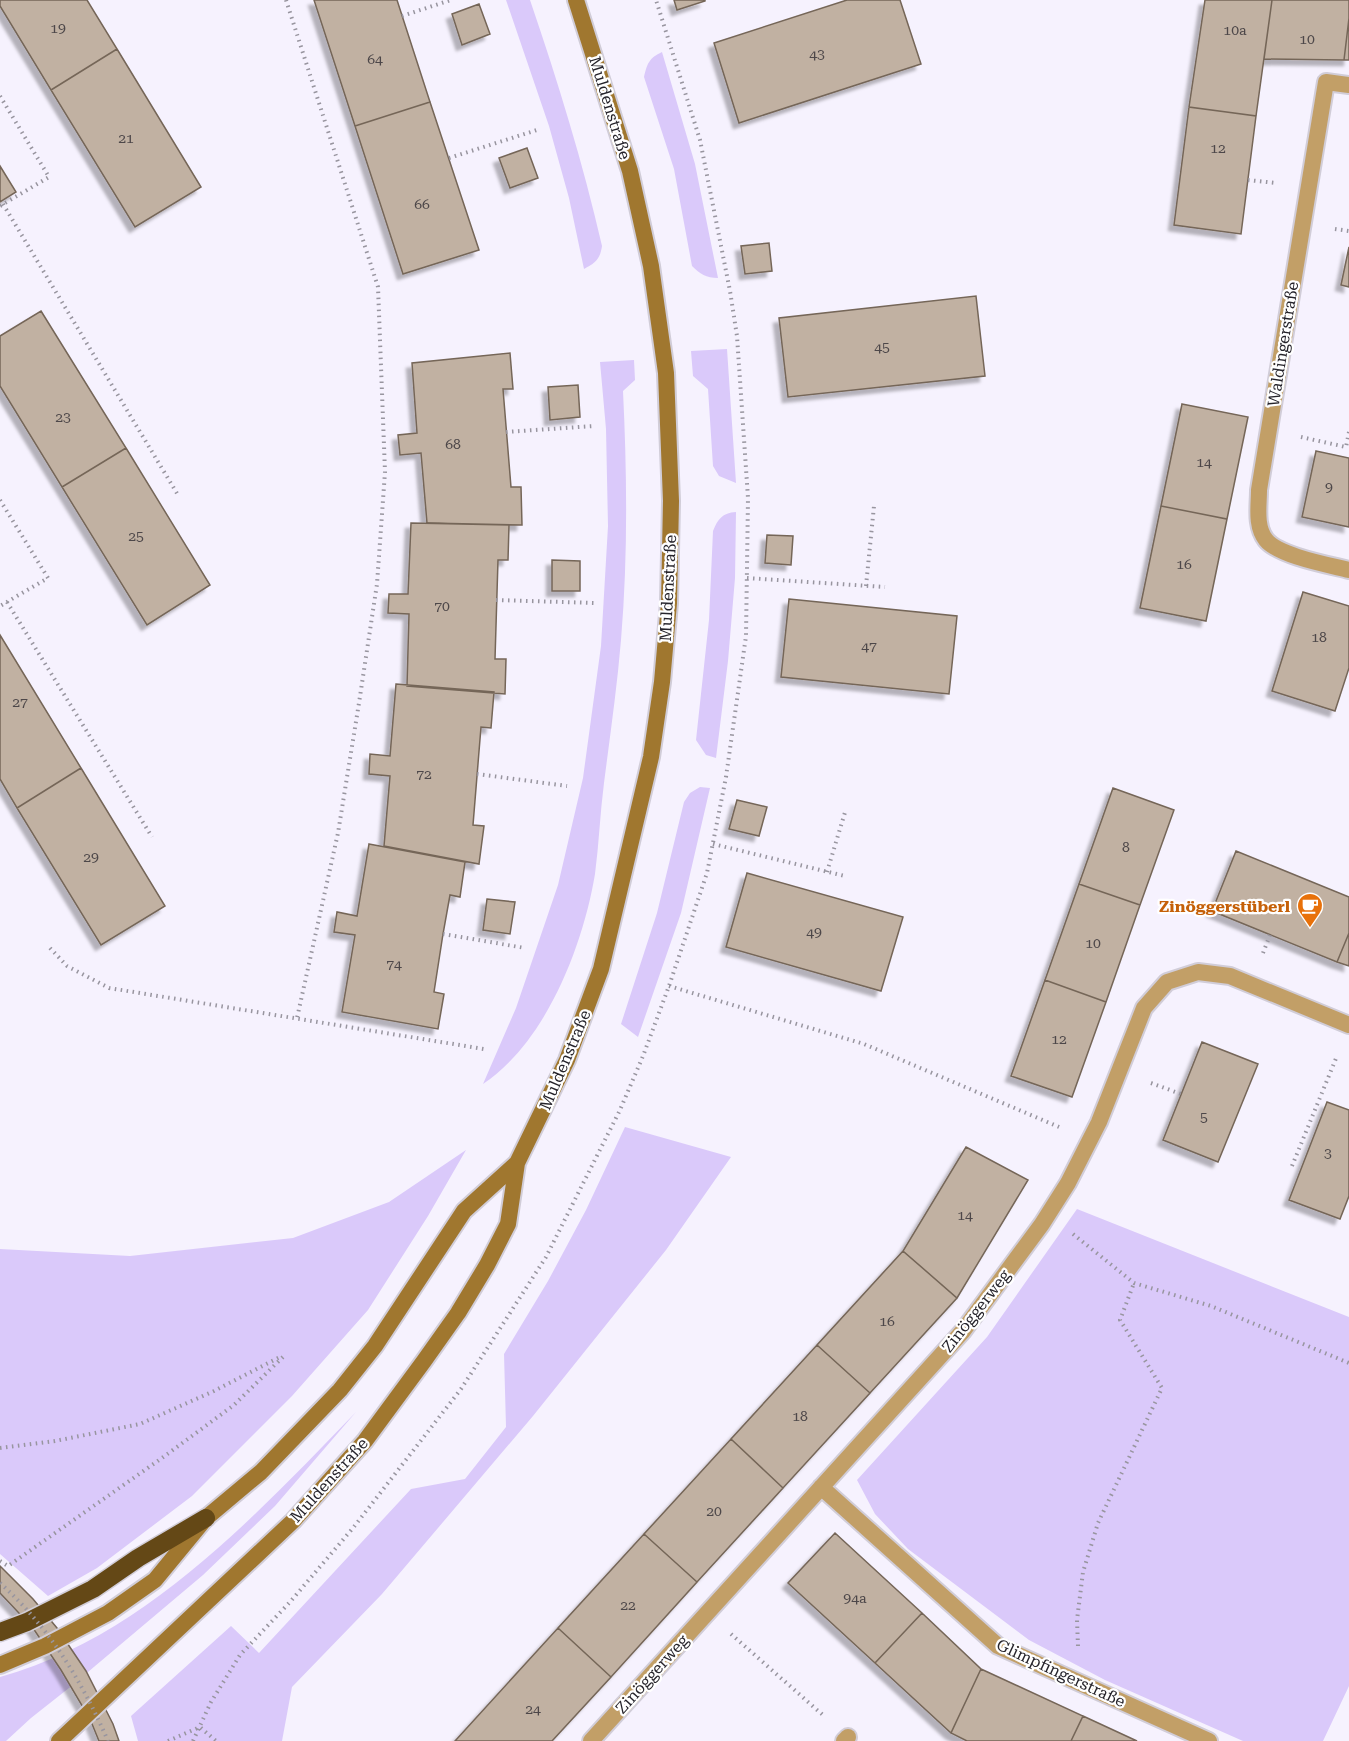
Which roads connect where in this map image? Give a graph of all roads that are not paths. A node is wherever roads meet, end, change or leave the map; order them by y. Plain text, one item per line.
1 (576, 0) edge
2 (1349, 85) edge
3 (1349, 570) edge
4 (1349, 1025) edge
5 (517, 1163) junction
6 (821, 1487) junction
7 (206, 1518) junction
8 (0, 1632) edge
9 (0, 1665) edge
10 (59, 1741) edge
11 (591, 1741) edge
12 (1209, 1741) edge

1 - 5 main road, Muldenstraße
2 - 3 street, Waldingerstraße
4 - 6 street, Zinöggerweg
5 - 7 main road, Muldenstraße
5 - 10 main road, Muldenstraße
6 - 11 street, Zinöggerweg
6 - 12 street, Glimpfingerstraße
7 - 8 highway
7 - 9 main road, Muldenstraße

